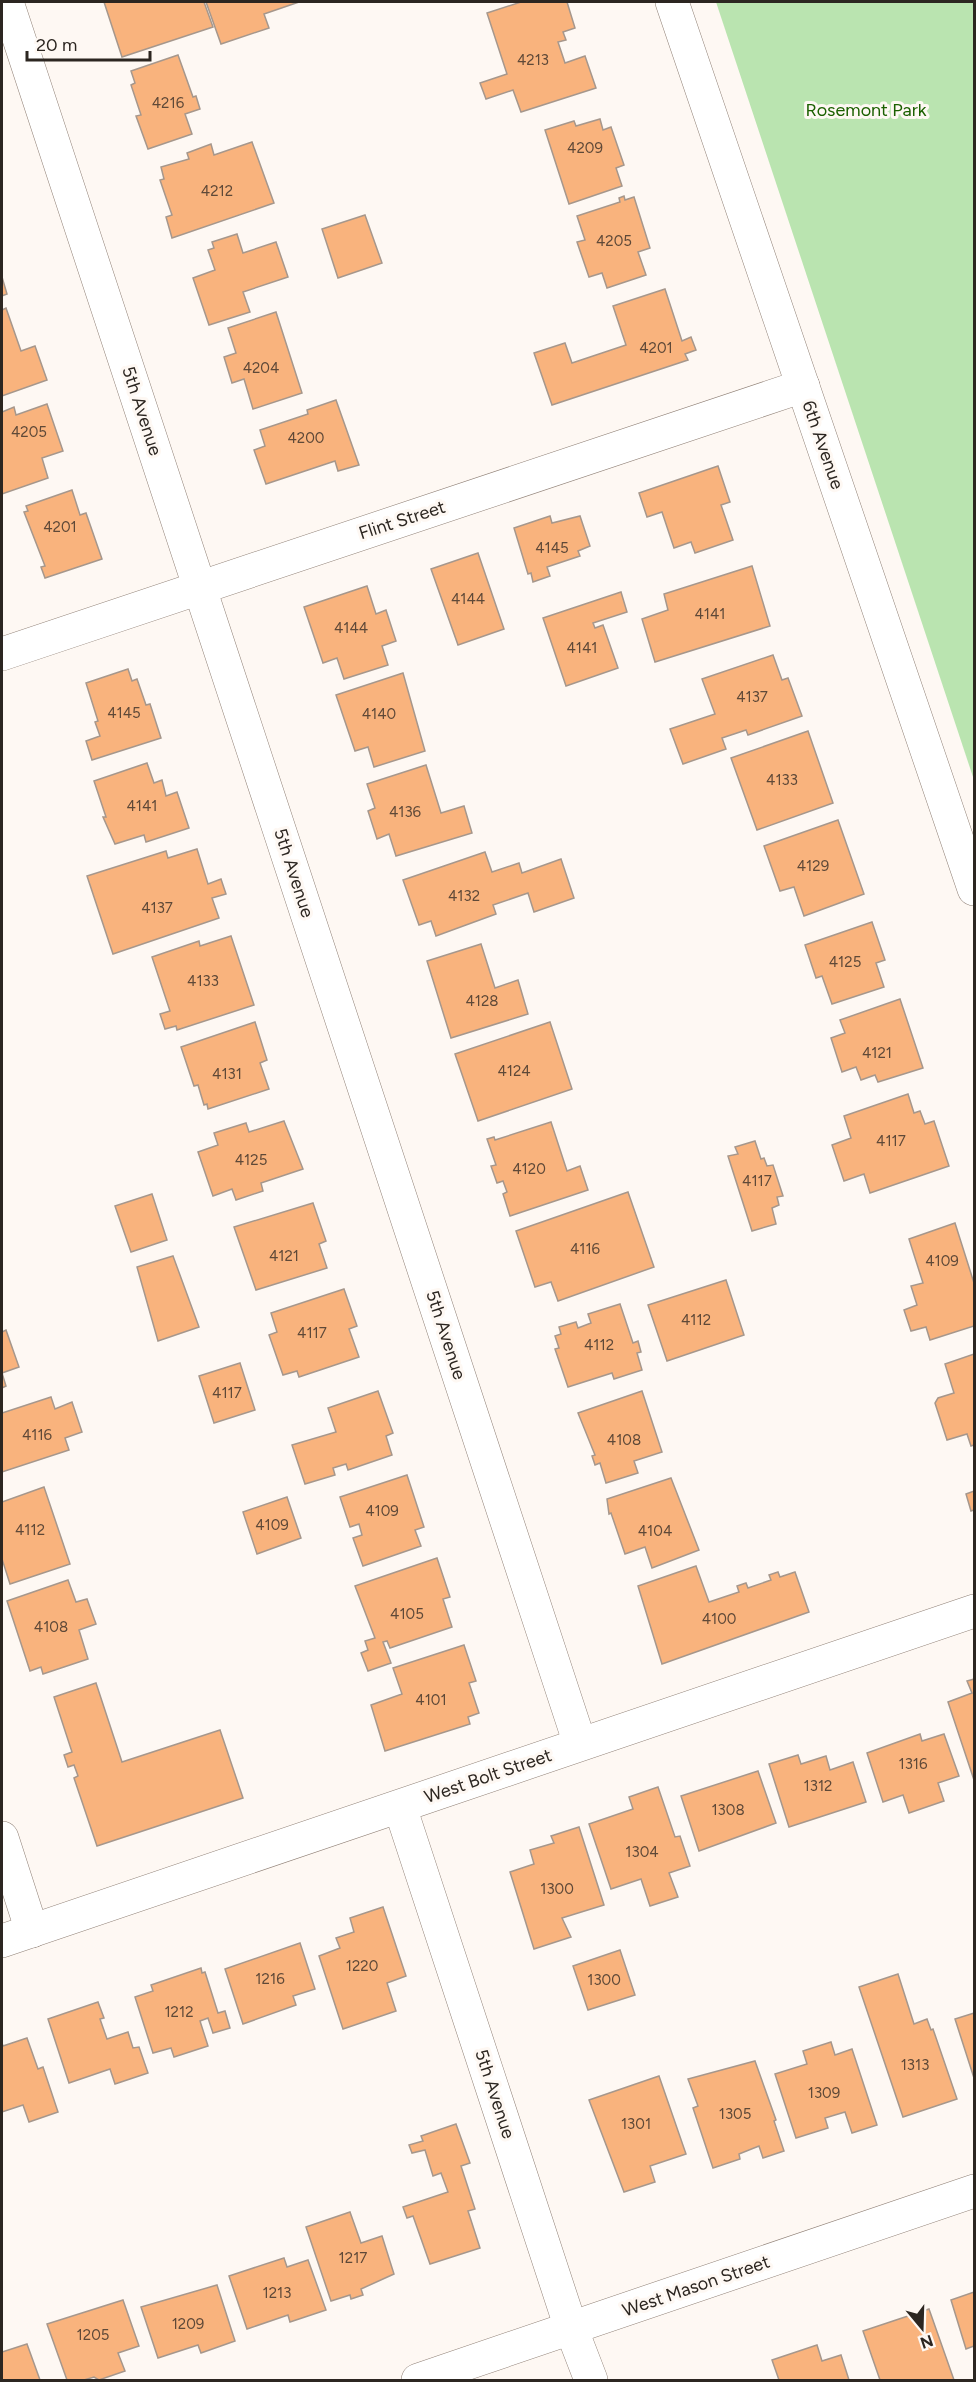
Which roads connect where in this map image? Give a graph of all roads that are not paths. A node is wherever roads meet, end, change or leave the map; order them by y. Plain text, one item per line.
1 (7, 2) edge
2 (672, 2) edge
3 (803, 387) junction
4 (200, 588) junction
5 (2, 654) edge
6 (975, 889) edge
7 (975, 1611) edge
8 (580, 1744) junction
9 (400, 1807) junction
10 (2, 1838) edge
11 (32, 1931) junction
12 (2, 1941) edge
13 (975, 2191) edge
14 (571, 2328) junction
15 (418, 2380) edge
16 (591, 2380) edge

1 - 4 street, 5th Avenue
2 - 3 street, 6th Avenue
3 - 4 street, Flint Street
3 - 6 street, 6th Avenue
4 - 5 street, Flint Street
4 - 8 street, 5th Avenue
7 - 8 street, West Bolt Street
8 - 9 street, West Bolt Street
9 - 11 street, West Bolt Street
9 - 14 street, 5th Avenue
10 - 11 street
11 - 12 street, West Bolt Street
13 - 14 street, West Mason Street
14 - 15 street, West Mason Street
14 - 16 street, 5th Avenue

